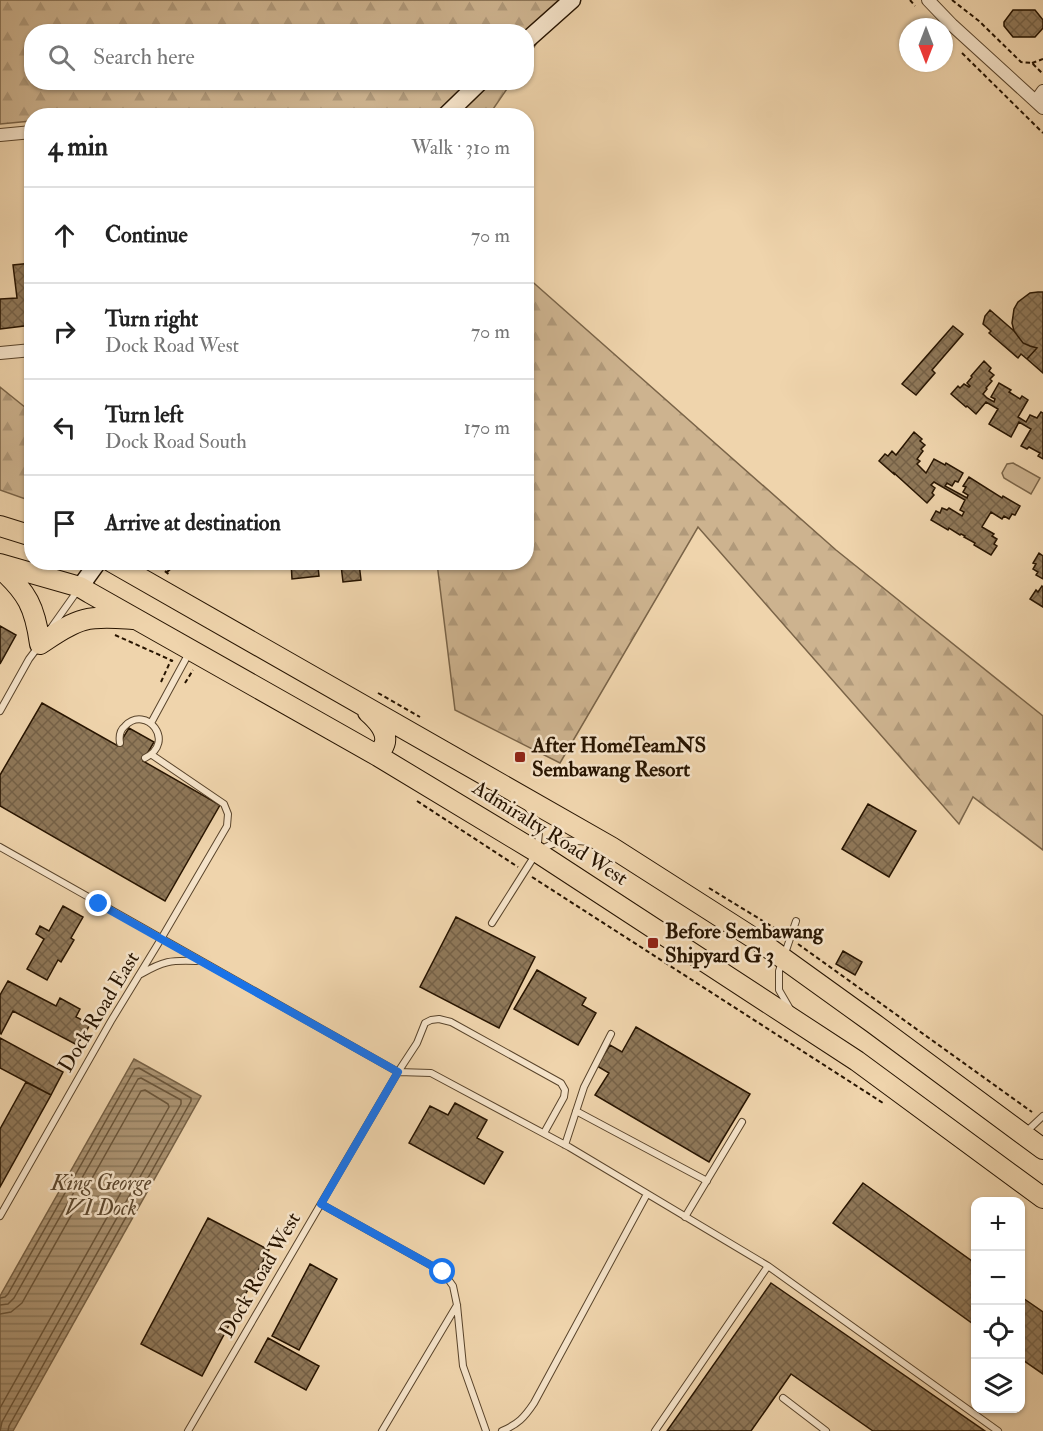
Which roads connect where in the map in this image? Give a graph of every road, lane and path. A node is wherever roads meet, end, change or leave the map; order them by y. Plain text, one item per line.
1 (572, 0) edge
2 (928, 0) edge
3 (952, 0) edge
4 (534, 34) edge
5 (959, 51) dead end
6 (1043, 59) edge
7 (1032, 63) junction
8 (1043, 75) edge
9 (472, 90) edge
10 (1040, 100) edge
11 (453, 108) edge
12 (24, 133) edge
13 (1043, 134) edge
14 (0, 135) edge
15 (24, 351) edge
16 (0, 353) edge
17 (0, 526) edge
18 (24, 534) edge
19 (0, 566) edge
20 (92, 570) edge
21 (134, 570) edge
22 (149, 570) edge
23 (171, 570) edge
24 (162, 580) junction
25 (80, 587) junction
26 (138, 619) junction
27 (108, 632) dead end
28 (40, 644) junction
29 (187, 658) junction
30 (351, 698) junction
31 (0, 711) edge
32 (151, 723) junction
33 (120, 743) dead end
34 (152, 755) junction
35 (378, 756) junction
36 (145, 758) dead end
37 (515, 792) junction
38 (416, 800) dead end
39 (611, 847) junction
40 (0, 848) edge
41 (537, 852) junction
42 (525, 872) junction
43 (796, 921) dead end
44 (492, 923) dead end
45 (161, 939) junction
46 (783, 958) junction
47 (200, 961) junction
48 (140, 974) junction
49 (807, 1027) junction
50 (611, 1034) dead end
51 (398, 1072) junction
52 (887, 1105) dead end
53 (576, 1111) junction
54 (1043, 1116) edge
55 (742, 1122) dead end
56 (544, 1133) junction
57 (1023, 1135) junction
58 (566, 1145) junction
59 (1043, 1149) edge
60 (707, 1181) junction
61 (647, 1194) junction
62 (1043, 1198) edge
63 (321, 1204) junction
64 (0, 1216) edge
65 (685, 1217) junction
66 (768, 1266) junction
67 (457, 1305) junction
68 (783, 1398) dead end
69 (188, 1431) edge
70 (382, 1431) edge
71 (486, 1431) edge
72 (502, 1431) edge
73 (655, 1431) edge
74 (826, 1431) edge
75 (998, 1431) edge

1 - 4 main road
2 - 10 street
3 - 7 path
5 - 13 path
6 - 7 path
7 - 8 path
9 - 11 main road
12 - 14 street
15 - 16 street
17 - 18 main road
19 - 25 main road, Admiralty Road West
19 - 28 main road
20 - 25 main road
21 - 24 main road, Admiralty Road West
22 - 24 main road
23 - 24 path
24 - 30 main road, Admiralty Road West
25 - 26 main road, Admiralty Road West
25 - 28 lane
26 - 28 main road
26 - 29 main road, Admiralty Road West
27 - 29 path
28 - 31 lane
29 - 32 lane
29 - 35 main road, Admiralty Road West
30 - 35 main road
30 - 37 main road, Admiralty Road West
32 - 33 lane
32 - 34 lane
34 - 36 lane
34 - 45 lane, Dock Road East
35 - 41 main road, Admiralty Road West
37 - 39 main road, Admiralty Road West
37 - 41 lane
38 - 42 path
39 - 41 lane
39 - 46 main road, Admiralty Road West
40 - 45 lane
41 - 42 lane
41 - 49 main road, Admiralty Road West
42 - 44 lane
42 - 52 path
43 - 46 lane
45 - 47 lane
45 - 48 lane, Dock Road East
46 - 49 lane
46 - 57 main road, Admiralty Road West
47 - 48 lane
47 - 51 lane
48 - 64 lane, Dock Road East
49 - 62 main road, Admiralty Road West
50 - 53 lane
51 - 56 lane
51 - 56 lane, Dock Road West
51 - 63 lane, Dock Road West
53 - 58 lane
53 - 60 lane
54 - 57 lane
55 - 60 lane
56 - 58 lane
57 - 59 main road, Admiralty Road West
58 - 61 lane
60 - 65 lane
61 - 65 lane
61 - 72 lane
63 - 67 lane
63 - 69 lane, Dock Road West
65 - 66 lane
66 - 73 lane
66 - 75 lane
67 - 70 lane
67 - 71 lane
68 - 74 lane

